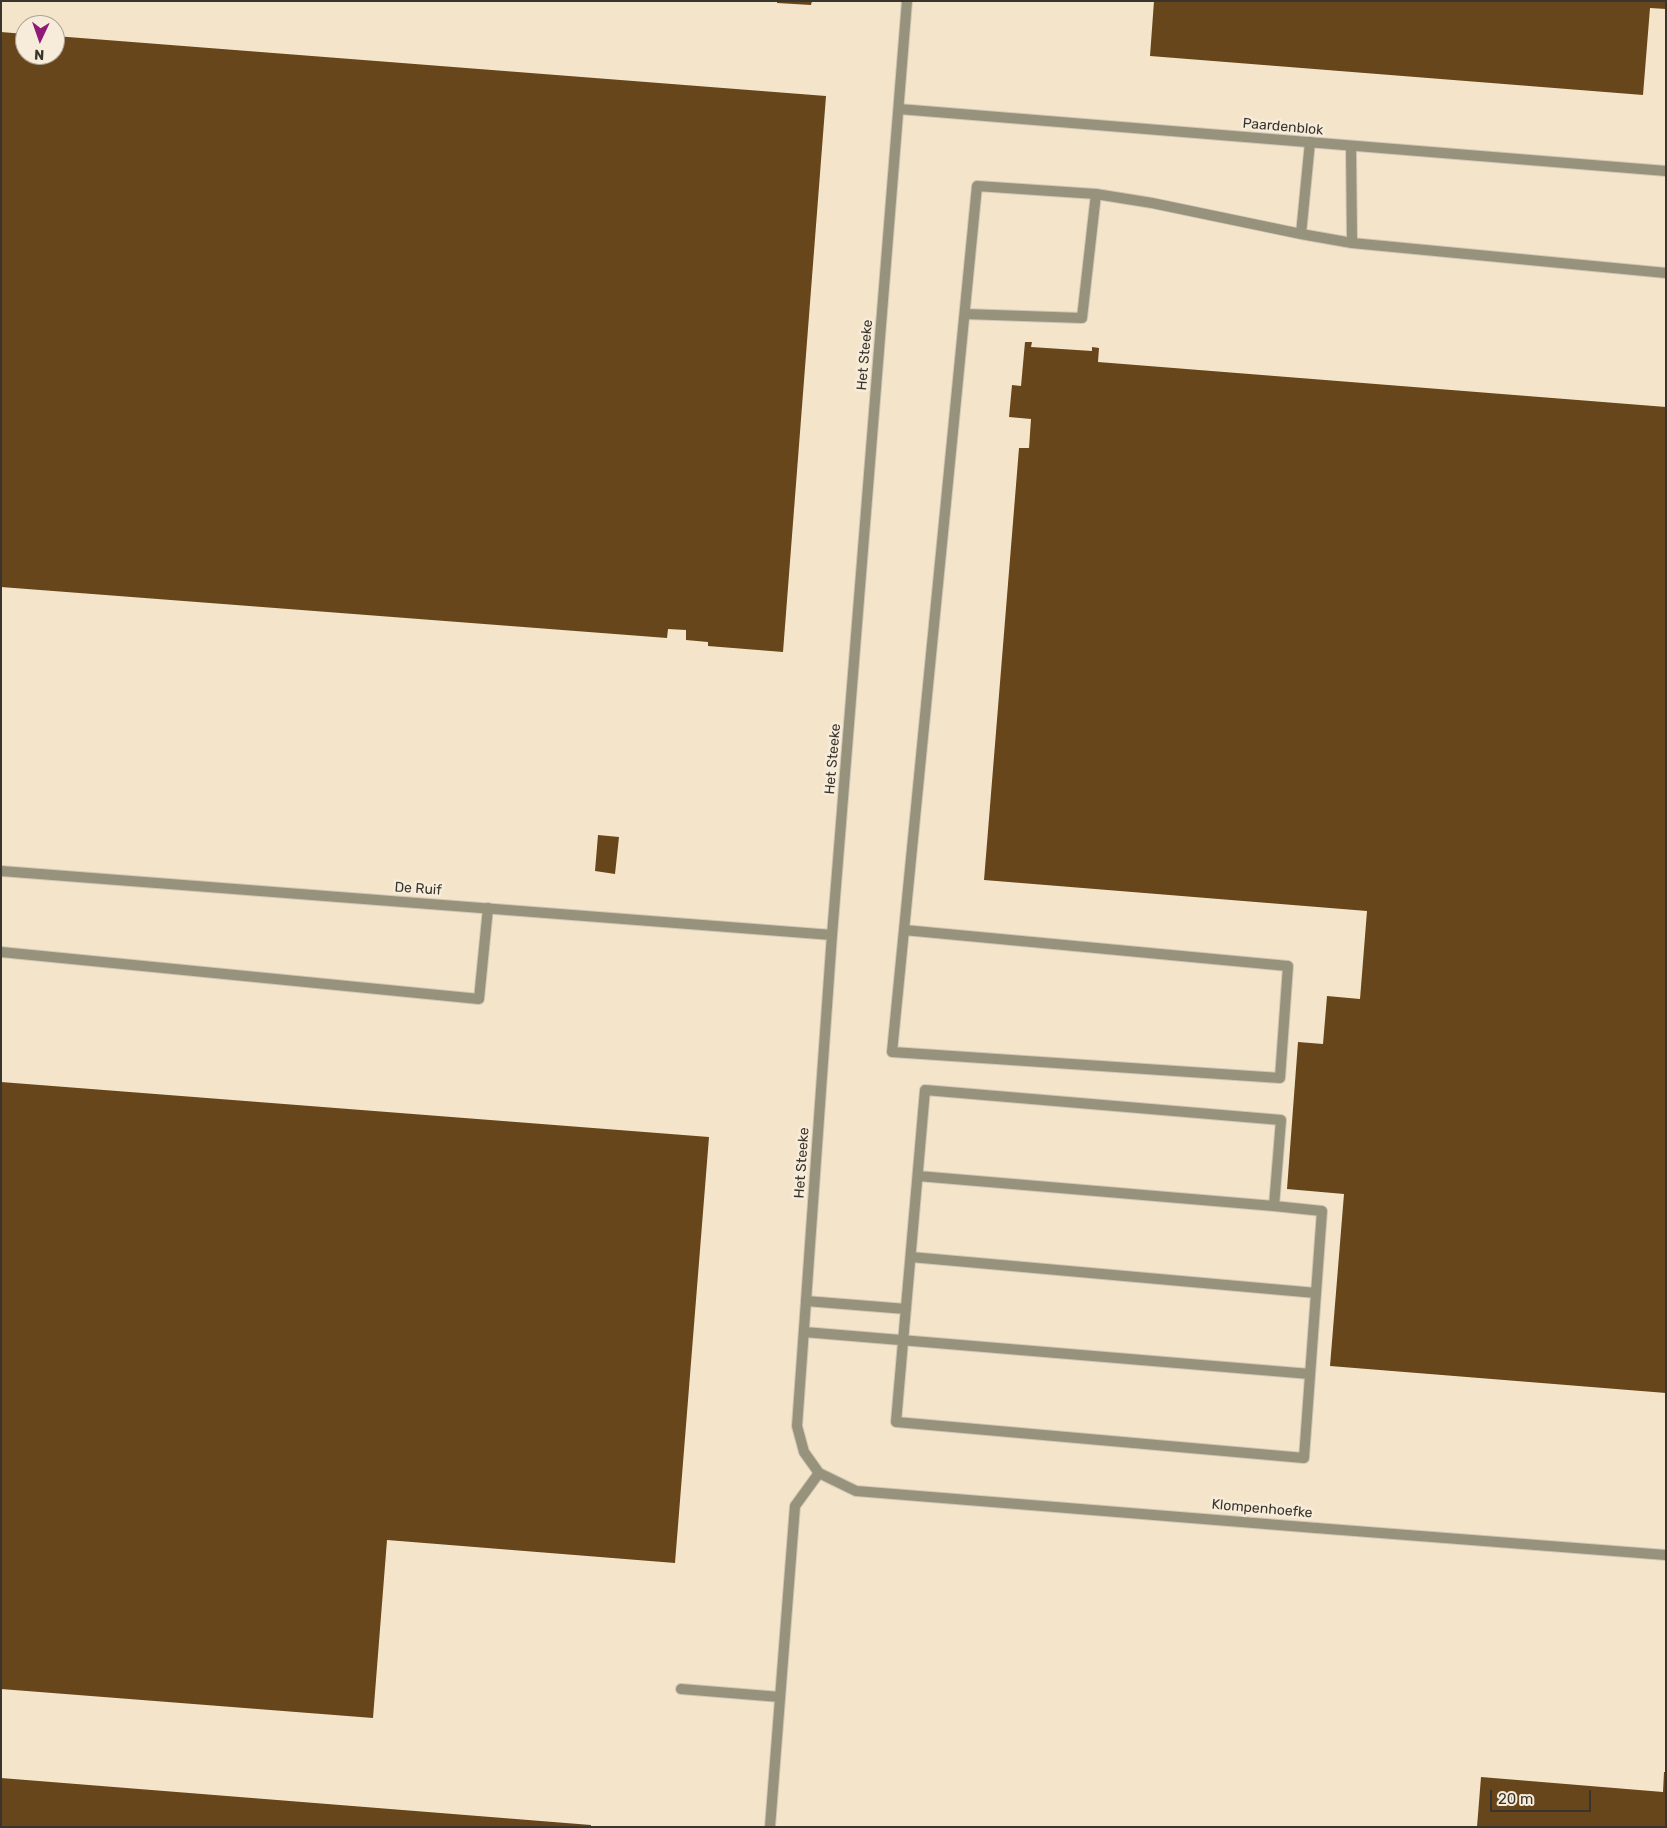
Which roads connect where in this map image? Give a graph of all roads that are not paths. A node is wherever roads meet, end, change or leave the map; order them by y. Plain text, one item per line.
1 (907, 1) edge
2 (899, 109) junction
3 (1310, 142) junction
4 (1351, 146) junction
5 (1666, 171) edge
6 (1096, 194) junction
7 (1301, 234) junction
8 (1352, 243) junction
9 (1666, 273) edge
10 (965, 314) junction
11 (1, 871) edge
12 (488, 908) junction
13 (904, 930) junction
14 (832, 935) junction
15 (1, 952) edge
16 (918, 1176) junction
17 (1274, 1206) junction
18 (911, 1257) junction
19 (1316, 1292) junction
20 (806, 1302) junction
21 (906, 1309) junction
22 (804, 1332) junction
23 (903, 1339) junction
24 (1310, 1374) junction
25 (819, 1473) junction
26 (856, 1491) joint
27 (1666, 1555) edge
28 (681, 1688) dead end
29 (780, 1697) junction
30 (770, 1827) edge

1 - 2 street, Het Steeke
2 - 3 street, Paardenblok
2 - 14 street, Het Steeke
3 - 4 street, Paardenblok
3 - 7 street
4 - 5 street, Paardenblok
4 - 8 street
6 - 7 street
6 - 10 street
6 - 10 street
7 - 8 street
8 - 9 street
10 - 13 street
11 - 12 street, De Ruif
12 - 14 street, De Ruif
12 - 15 street
13 - 13 street
14 - 20 street, Het Steeke
16 - 17 street
16 - 17 street
16 - 18 street
17 - 19 street
18 - 19 street
18 - 21 street
19 - 24 street
20 - 21 street
20 - 22 street, Het Steeke
21 - 23 street
22 - 23 street
22 - 25 street, Het Steeke
23 - 24 street
23 - 24 street
25 - 26 street, Het Steeke
25 - 29 street
26 - 27 street, Klompenhoefke
28 - 29 street
29 - 30 street

